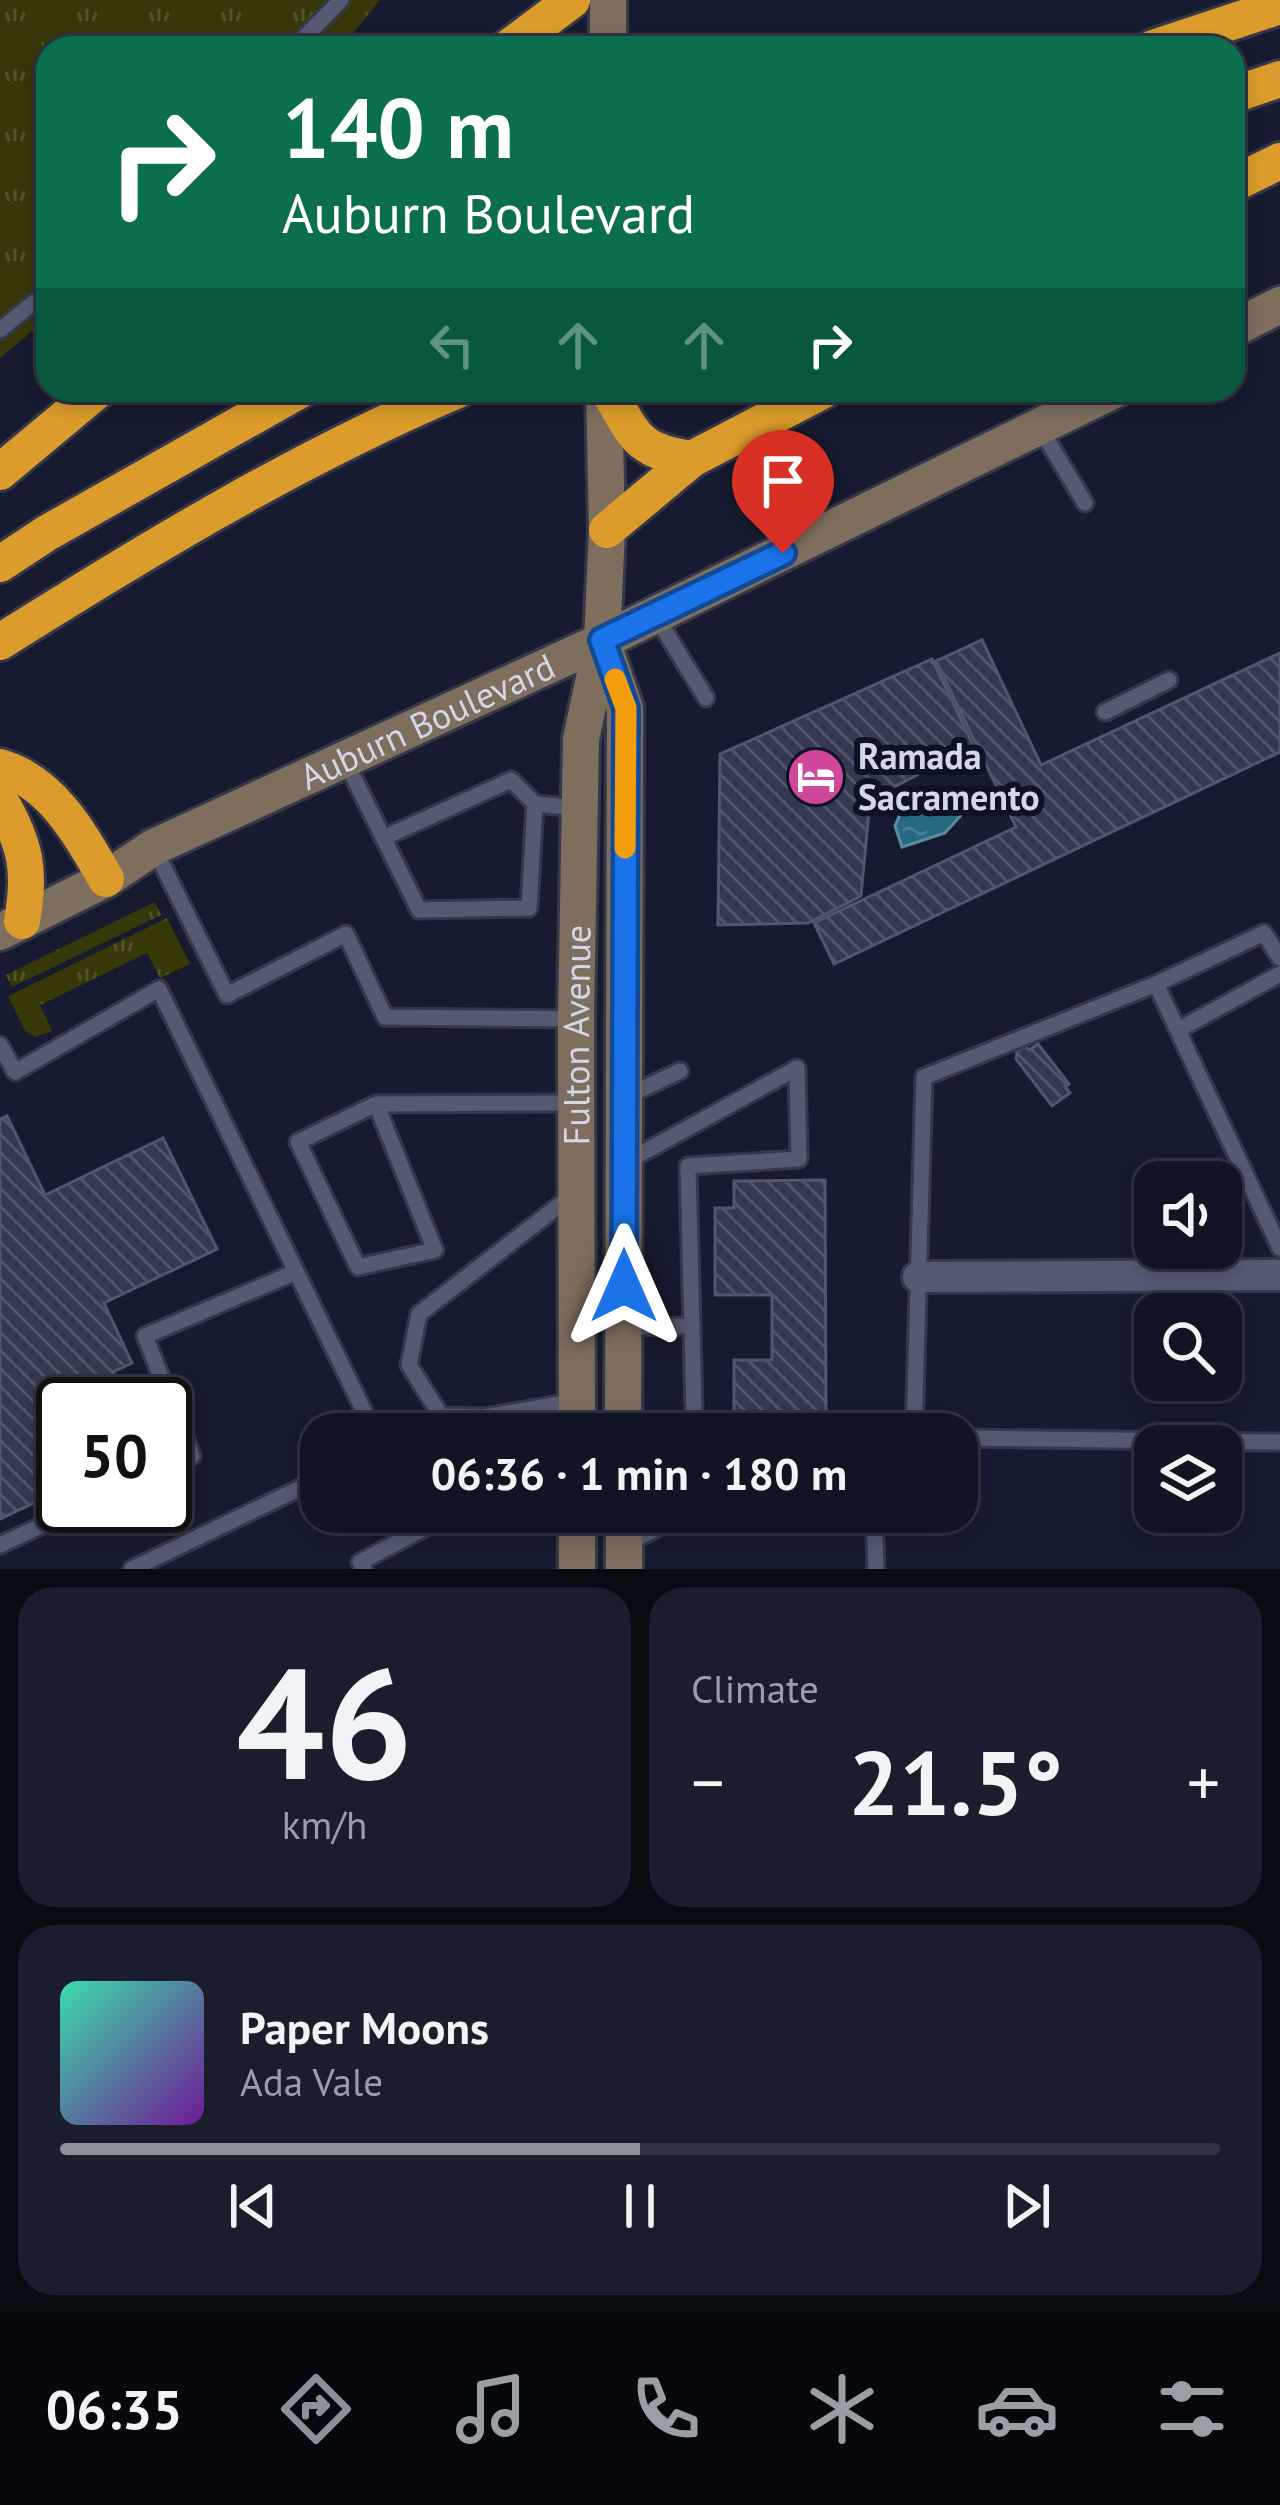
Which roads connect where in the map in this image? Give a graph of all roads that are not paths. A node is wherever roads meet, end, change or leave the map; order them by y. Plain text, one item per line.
1 (340, 0) edge
2 (572, 0) edge
3 (608, 0) edge
4 (1280, 6) edge
5 (306, 36) edge
6 (524, 36) edge
7 (608, 36) edge
8 (1190, 36) edge
9 (1280, 80) edge
10 (1245, 91) edge
11 (1280, 161) edge
12 (1245, 178) edge
13 (36, 301) edge
14 (1280, 304) edge
15 (1245, 323) edge
16 (0, 330) edge
17 (84, 402) edge
18 (279, 402) edge
19 (430, 402) edge
20 (606, 402) edge
21 (614, 402) edge
22 (801, 402) edge
23 (1091, 402) edge
24 (1040, 428) junction
25 (692, 459) junction
26 (0, 472) edge
27 (1085, 503) dead end
28 (607, 530) junction
29 (0, 565) edge
30 (655, 615) junction
31 (602, 640) junction
32 (0, 642) edge
33 (1168, 680) dead end
34 (706, 698) dead end
35 (1105, 712) dead end
36 (345, 759) junction
37 (0, 766) edge
38 (0, 800) edge
39 (535, 804) junction
40 (579, 808) junction
41 (383, 838) junction
42 (154, 848) junction
43 (106, 879) junction
44 (11, 927) edge
45 (1280, 958) edge
46 (1280, 974) edge
47 (1156, 985) junction
48 (576, 1019) junction
49 (1178, 1030) junction
50 (0, 1045) edge
51 (680, 1071) dead end
52 (7, 1076) edge
53 (623, 1098) junction
54 (576, 1102) junction
55 (376, 1104) junction
56 (623, 1164) junction
57 (576, 1191) junction
58 (1280, 1248) edge
59 (296, 1272) junction
60 (1280, 1275) edge
61 (918, 1276) junction
62 (692, 1326) junction
63 (624, 1328) junction
64 (161, 1377) edge
65 (694, 1411) dead end
66 (365, 1413) edge
67 (439, 1413) edge
68 (577, 1413) edge
69 (623, 1413) edge
70 (915, 1413) edge
71 (978, 1438) edge
72 (1280, 1442) edge
73 (300, 1488) edge
74 (36, 1528) edge
75 (415, 1533) edge
76 (577, 1533) edge
77 (874, 1533) edge
78 (0, 1545) edge
79 (132, 1569) edge
80 (364, 1569) edge
81 (577, 1569) edge
82 (875, 1569) edge

1 - 5 lane
2 - 6 highway
3 - 7 main road
4 - 8 highway
9 - 10 highway
11 - 12 highway
13 - 16 lane
14 - 15 main road
17 - 26 highway
18 - 29 highway
19 - 32 highway
20 - 28 main road, Fulton Avenue
21 - 25 highway
22 - 25 highway
23 - 24 main road, Auburn Boulevard
24 - 27 lane
24 - 30 main road, Auburn Boulevard
25 - 28 highway
28 - 31 main road, Fulton Avenue
30 - 31 main road, Auburn Boulevard
30 - 34 lane
31 - 36 main road, Auburn Boulevard
31 - 40 main road, Fulton Avenue
31 - 53 main road, Fulton Avenue
33 - 35 lane
36 - 41 lane
36 - 42 main road, Auburn Boulevard
37 - 43 highway
38 - 44 highway
39 - 40 lane
39 - 41 lane
39 - 41 lane
40 - 48 main road, Fulton Avenue
42 - 43 main road, Auburn Boulevard
42 - 48 lane
43 - 44 main road, Auburn Boulevard
45 - 47 lane
46 - 49 lane
47 - 49 lane
47 - 61 lane
48 - 54 main road, Fulton Avenue
49 - 58 lane
50 - 52 lane
51 - 53 lane
52 - 59 lane
53 - 56 main road, Fulton Avenue
54 - 55 lane
54 - 57 main road, Fulton Avenue
55 - 55 lane
56 - 62 lane
56 - 63 main road, Fulton Avenue
57 - 67 lane
57 - 68 main road, Fulton Avenue
59 - 64 lane
59 - 66 lane
60 - 61 street
61 - 70 lane
62 - 63 lane
62 - 65 lane
63 - 69 main road, Fulton Avenue
71 - 72 lane
73 - 79 lane
74 - 78 lane
75 - 80 lane
76 - 81 main road
77 - 82 lane

